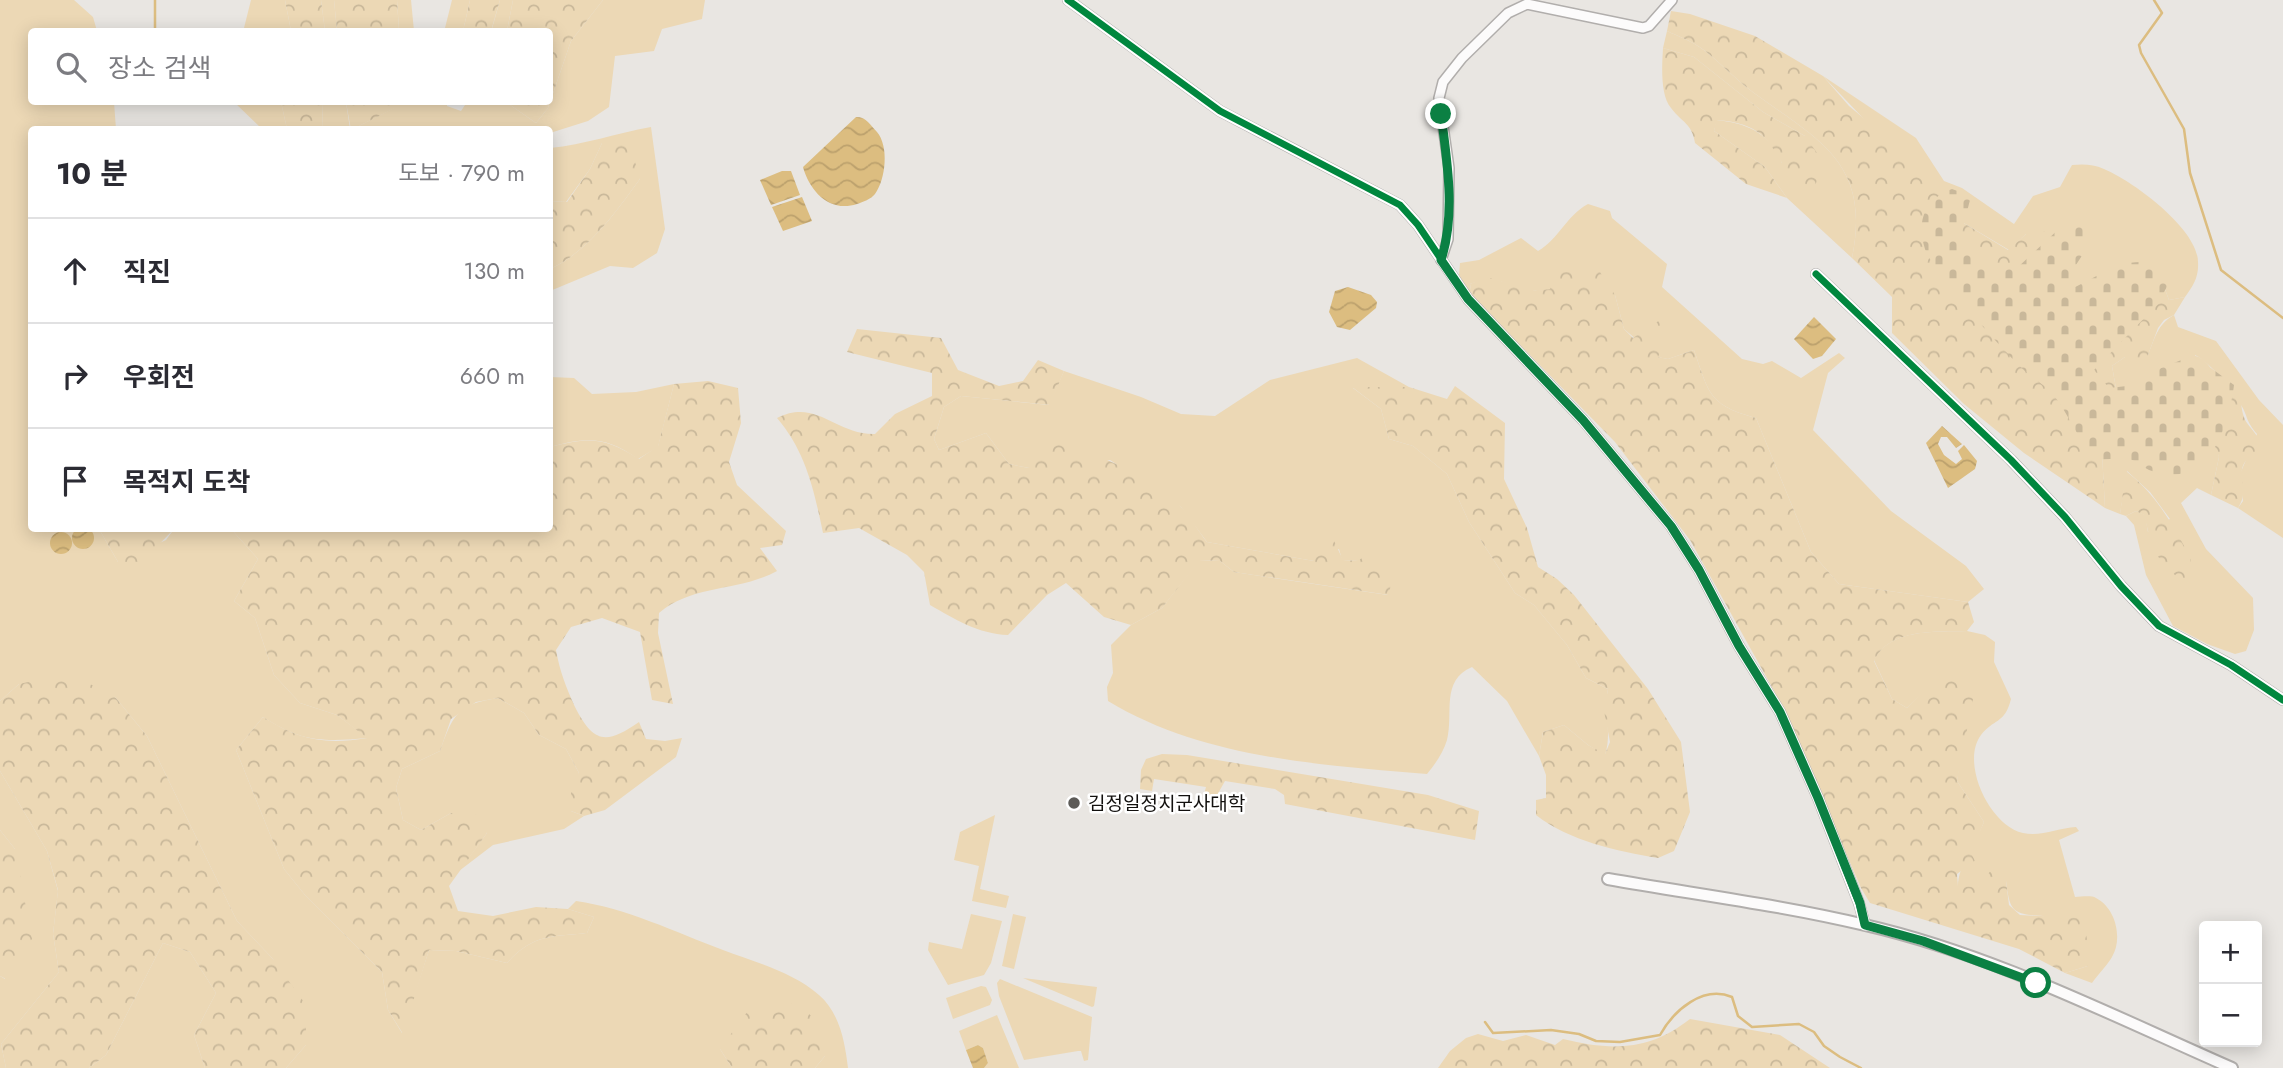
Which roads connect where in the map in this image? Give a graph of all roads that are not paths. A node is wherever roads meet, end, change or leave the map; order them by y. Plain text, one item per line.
1 (1068, 0) edge
2 (1672, 0) edge
3 (1441, 260) junction
4 (1816, 274) dead end
5 (2283, 700) edge
6 (1608, 879) dead end
7 (1865, 925) junction
8 (2232, 1068) edge

1 - 3 street
2 - 3 street
3 - 7 street
4 - 5 street
6 - 7 street
7 - 8 street

